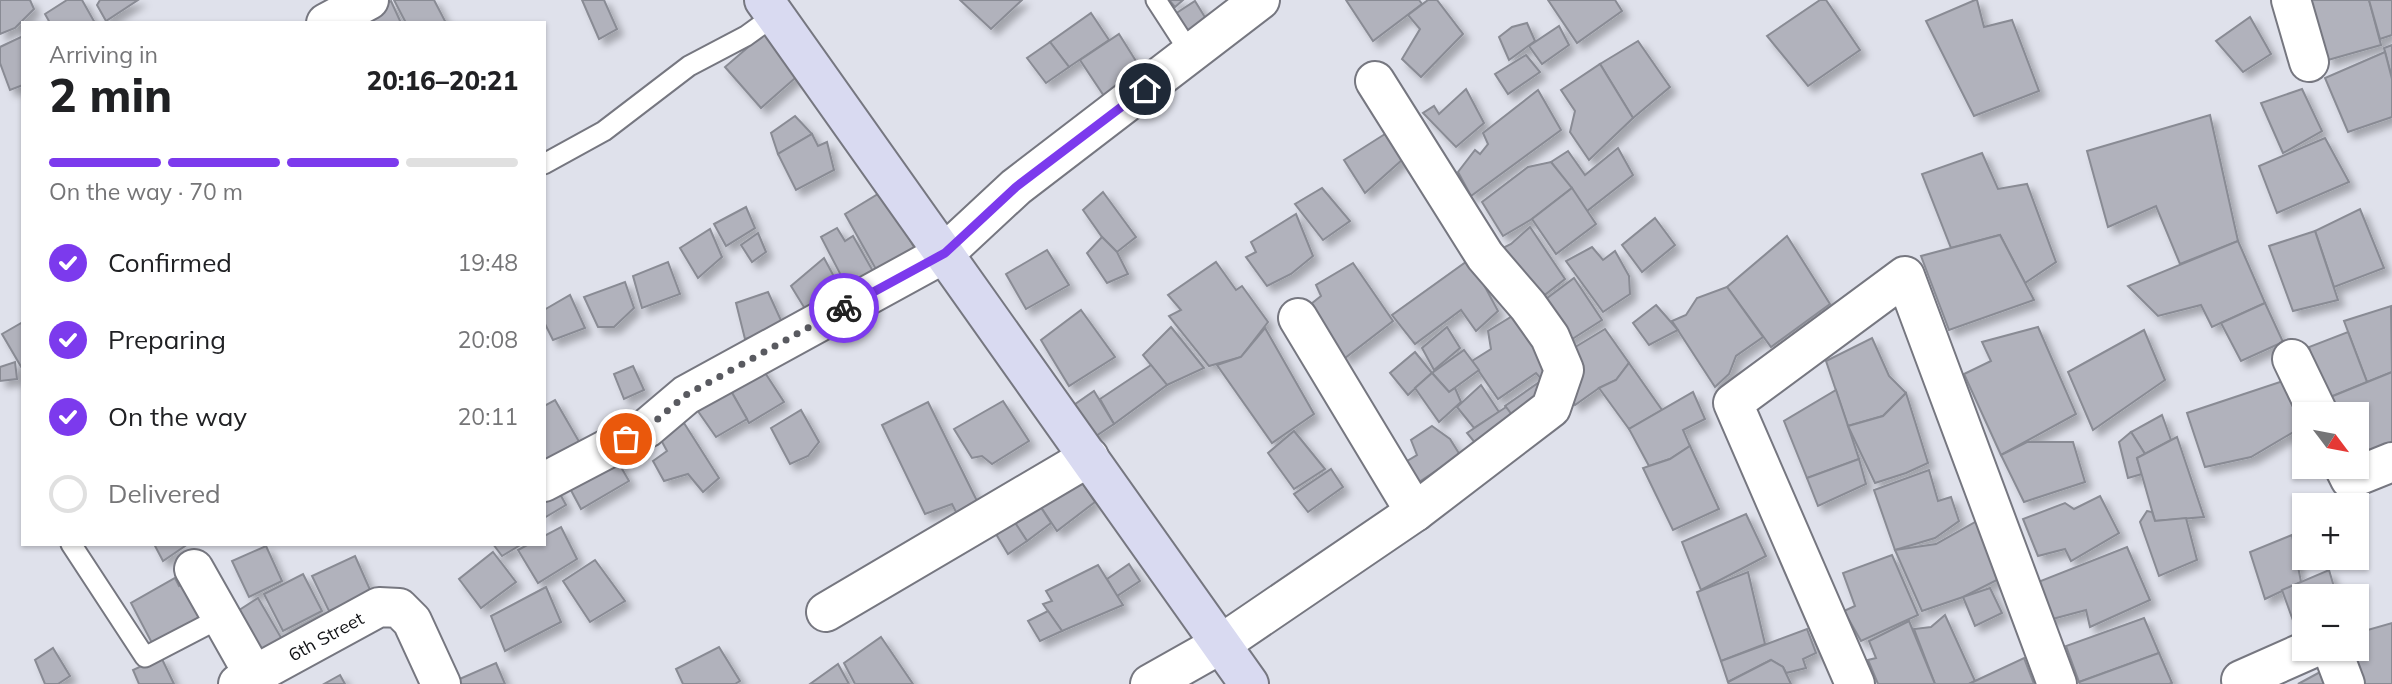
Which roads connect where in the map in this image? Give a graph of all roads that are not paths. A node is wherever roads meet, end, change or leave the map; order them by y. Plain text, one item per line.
1 (369, 0) edge
2 (1156, 0) edge
3 (1260, 0) edge
4 (2291, 0) edge
5 (769, 7) edge
6 (330, 21) edge
7 (1191, 54) junction
8 (2309, 62) dead end
9 (1375, 81) dead end
10 (546, 163) edge
11 (945, 253) junction
12 (1298, 318) dead end
13 (2292, 359) dead end
14 (2313, 402) edge
15 (1089, 457) junction
16 (2392, 461) edge
17 (2370, 470) edge
18 (546, 481) edge
19 (1415, 512) junction
20 (72, 546) edge
21 (194, 569) dead end
22 (826, 612) dead end
23 (222, 617) junction
24 (1221, 644) junction
25 (2292, 657) edge
26 (2336, 661) edge
27 (2241, 680) dead end
28 (251, 681) edge
29 (441, 684) edge
30 (1150, 684) edge
31 (1250, 684) edge
32 (1855, 684) edge
33 (2057, 684) edge
34 (2345, 684) edge

1 - 6 street
2 - 7 lane
3 - 7 street
4 - 8 street
5 - 10 lane
5 - 11 street
7 - 11 street
9 - 19 street
11 - 15 street
11 - 18 street
12 - 19 street
13 - 14 street
15 - 22 street
15 - 24 street
16 - 17 street
19 - 24 street
20 - 23 lane
21 - 23 street, 6th Street
23 - 28 street, 6th Street
24 - 30 street
24 - 31 street
25 - 27 street
26 - 34 street
28 - 29 street, 6th Street
32 - 33 street

